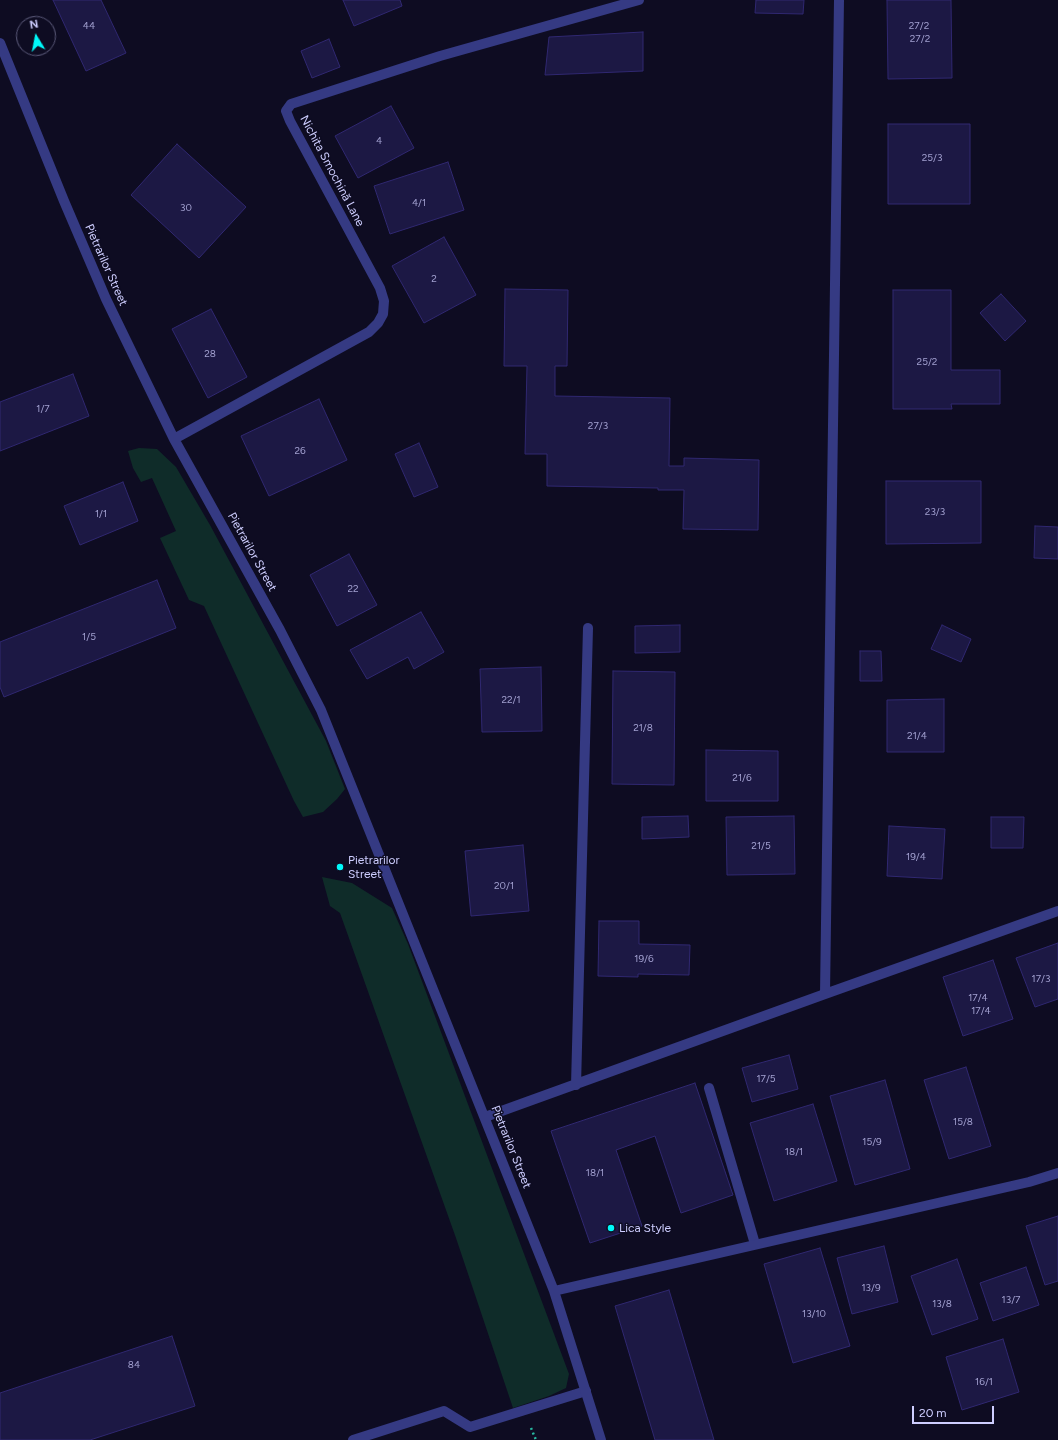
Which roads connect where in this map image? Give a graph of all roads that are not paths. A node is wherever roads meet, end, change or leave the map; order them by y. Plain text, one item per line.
1 (639, 0) edge
2 (839, 0) edge
3 (0, 43) edge
4 (174, 440) junction
5 (588, 628) dead end
6 (1058, 911) edge
7 (825, 994) junction
8 (576, 1085) junction
9 (709, 1088) dead end
10 (485, 1117) junction
11 (1058, 1173) edge
12 (755, 1244) junction
13 (554, 1291) junction
14 (586, 1391) junction
15 (354, 1440) edge
16 (601, 1440) edge

1 - 4 street, Nichita Smochină Lane
2 - 7 street
3 - 4 street, Pietrarilor Street
4 - 10 street, Pietrarilor Street
5 - 8 street
6 - 7 street
7 - 8 street
8 - 10 street
9 - 12 street
10 - 13 street, Pietrarilor Street
11 - 12 street
12 - 13 street
13 - 14 street, Pietrarilor Street
14 - 15 street
14 - 16 street, Pietrarilor Street

